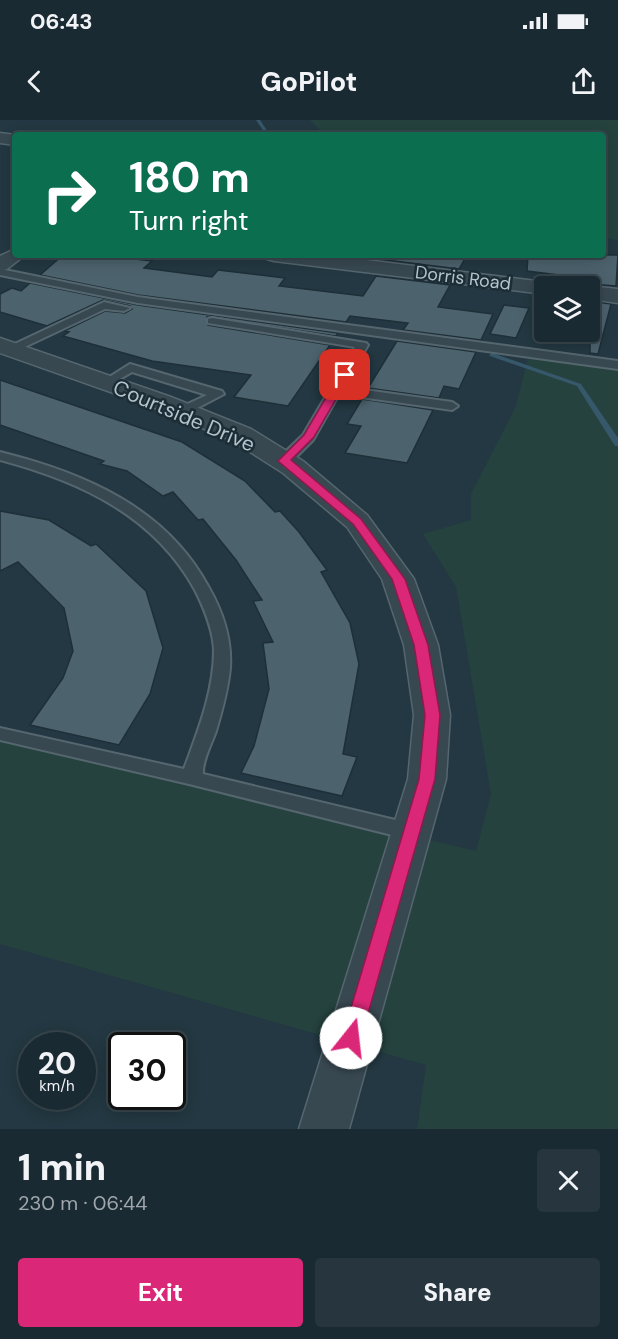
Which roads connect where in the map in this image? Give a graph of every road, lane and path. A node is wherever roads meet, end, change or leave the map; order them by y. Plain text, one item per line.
1 (299, 258) edge
2 (0, 272) edge
3 (534, 287) edge
4 (600, 294) edge
5 (618, 296) edge
6 (3, 346) edge
7 (618, 365) edge
8 (336, 390) junction
9 (452, 406) dead end
10 (0, 456) edge
11 (284, 461) junction
12 (0, 734) edge
13 (194, 778) junction
14 (412, 832) junction
15 (324, 1129) edge

1 - 3 street, Dorris Road
2 - 7 lane
4 - 5 street
6 - 8 lane
6 - 11 street, Courtside Drive
8 - 9 lane
8 - 11 lane
10 - 13 lane
11 - 14 street, Courtside Drive
12 - 13 lane
13 - 14 lane
14 - 15 street, Courtside Drive

